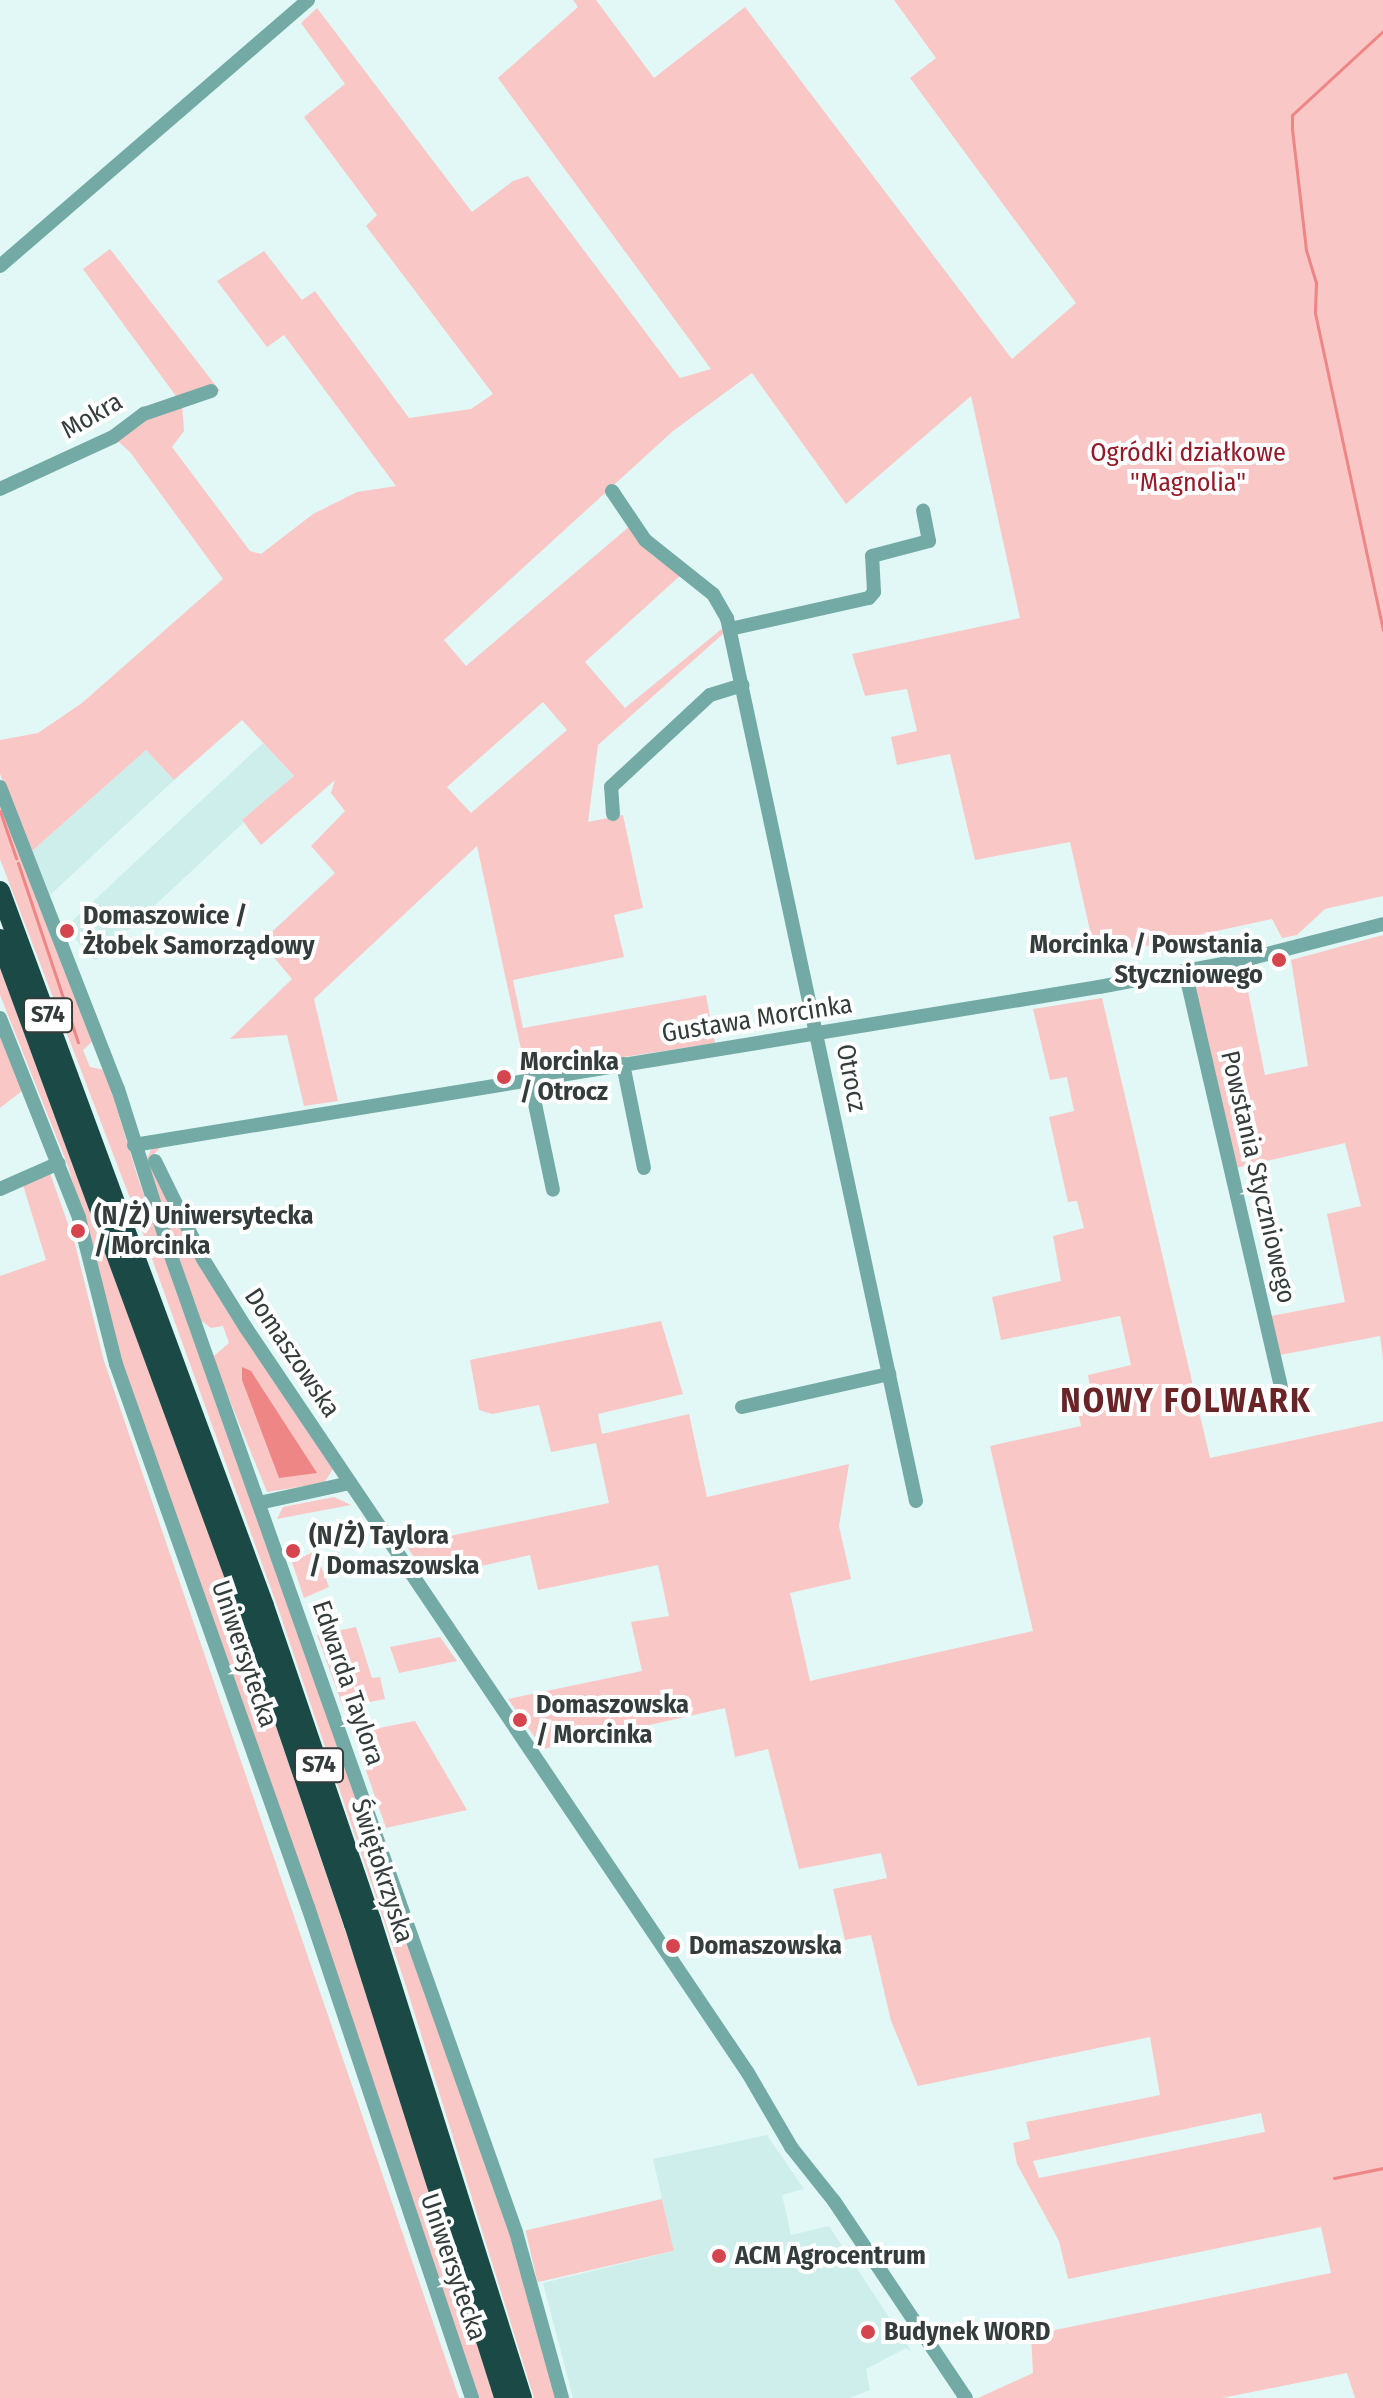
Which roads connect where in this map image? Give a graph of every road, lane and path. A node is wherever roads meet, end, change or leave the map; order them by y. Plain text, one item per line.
1 (308, 0) edge
2 (0, 266) edge
3 (211, 391) dead end
4 (0, 489) edge
5 (612, 491) dead end
6 (923, 511) dead end
7 (728, 623) junction
8 (742, 685) junction
9 (0, 787) edge
10 (613, 814) dead end
11 (0, 891) edge
12 (1383, 924) edge
13 (0, 939) edge
14 (1185, 971) junction
15 (0, 1018) edge
16 (817, 1033) junction
17 (623, 1064) junction
18 (530, 1080) junction
19 (87, 1142) junction
20 (134, 1145) junction
21 (155, 1161) dead end
22 (59, 1163) junction
23 (644, 1168) dead end
24 (0, 1189) edge
25 (553, 1190) dead end
26 (889, 1374) junction
27 (1283, 1394) dead end
28 (742, 1407) dead end
29 (350, 1483) junction
30 (916, 1501) dead end
31 (259, 1503) junction
32 (472, 2398) edge
33 (504, 2398) edge
34 (522, 2398) edge
35 (562, 2398) edge
36 (966, 2398) edge

1 - 2 street
3 - 4 street, Mokra
5 - 7 street
6 - 7 street
7 - 8 street, Otrocz
8 - 10 street
8 - 16 street, Otrocz
9 - 20 street, Edwarda Taylora
11 - 19 highway, S74
12 - 14 street, Gustawa Morcinka
13 - 19 highway, S74
14 - 16 street, Gustawa Morcinka
14 - 27 street, Powstania Styczniowego
15 - 22 street, Uniwersytecka
16 - 17 street, Gustawa Morcinka
16 - 26 street, Otrocz
17 - 18 street, Gustawa Morcinka
17 - 23 street
18 - 20 street, Gustawa Morcinka
18 - 25 street
19 - 33 highway, Świętokrzyska / S74
19 - 34 highway, Świętokrzyska / S74
20 - 31 street, Edwarda Taylora
21 - 29 street, Domaszowska
22 - 24 street
22 - 32 street, Uniwersytecka
26 - 28 street
26 - 30 street, Otrocz
29 - 31 street
29 - 36 street, Domaszowska
31 - 35 street, Edwarda Taylora

